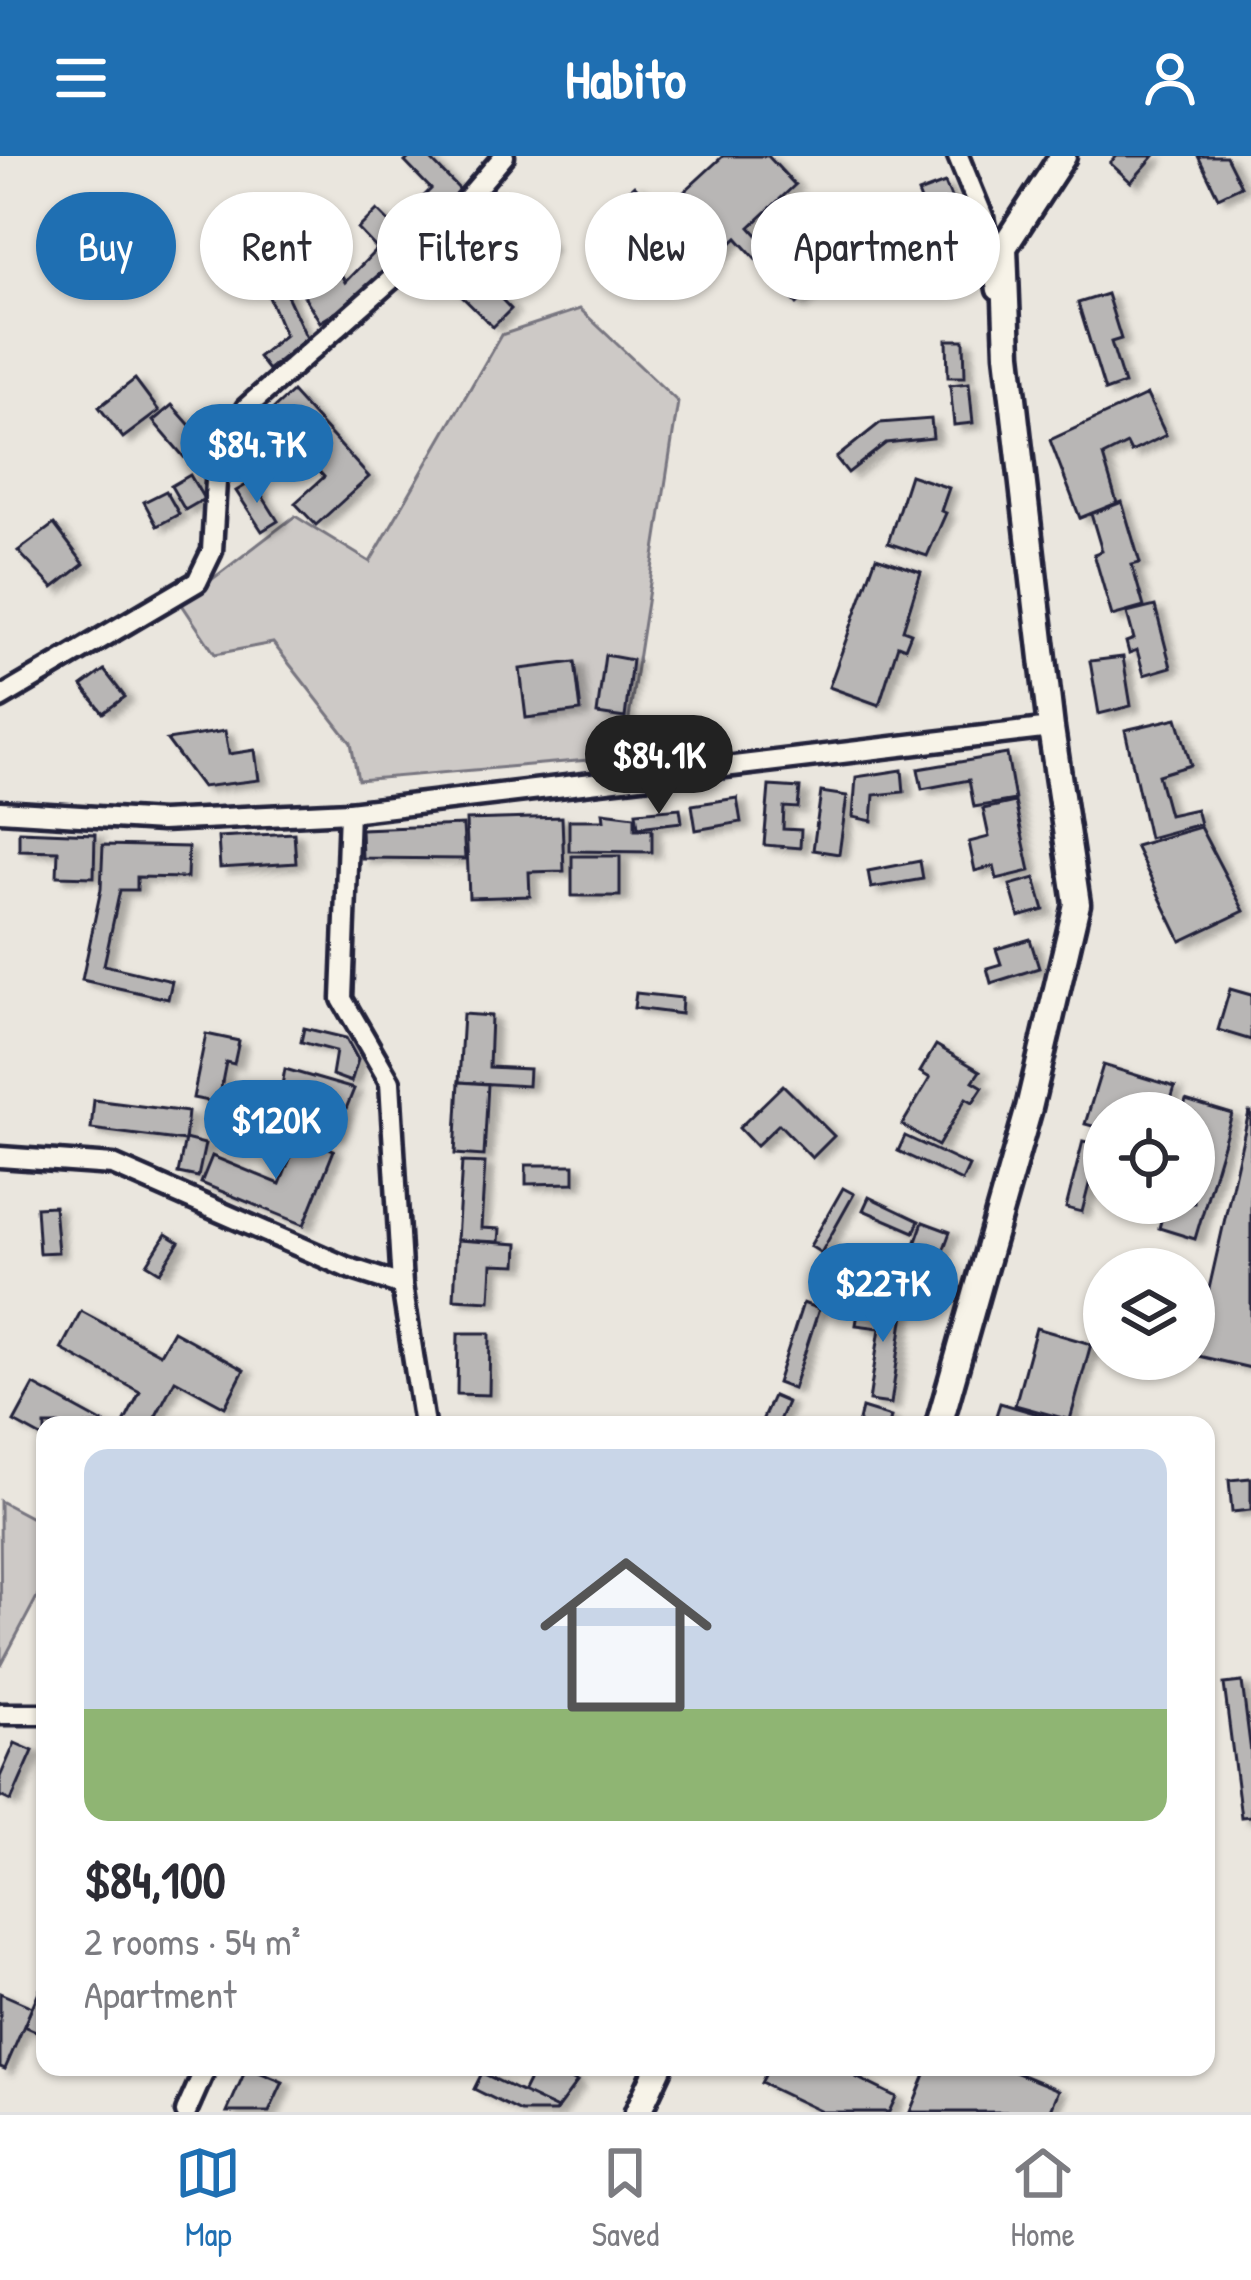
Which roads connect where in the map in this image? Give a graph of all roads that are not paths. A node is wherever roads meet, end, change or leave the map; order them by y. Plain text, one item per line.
1 (504, 156) edge
2 (958, 156) edge
3 (1063, 156) edge
4 (1008, 354) junction
5 (0, 698) edge
6 (1051, 728) junction
7 (0, 811) edge
8 (349, 812) junction
9 (0, 1157) edge
10 (402, 1285) junction
11 (423, 1416) edge
12 (942, 1416) edge
13 (36, 1715) edge
14 (2, 1718) edge
15 (202, 2076) edge
16 (655, 2076) edge
17 (186, 2112) edge
18 (638, 2112) edge

1 - 5 street
2 - 4 street
3 - 4 main road
4 - 6 main road
6 - 8 street
6 - 12 main road
7 - 8 street
8 - 10 street
9 - 10 street
10 - 11 street
13 - 14 street
15 - 17 street
16 - 18 main road

